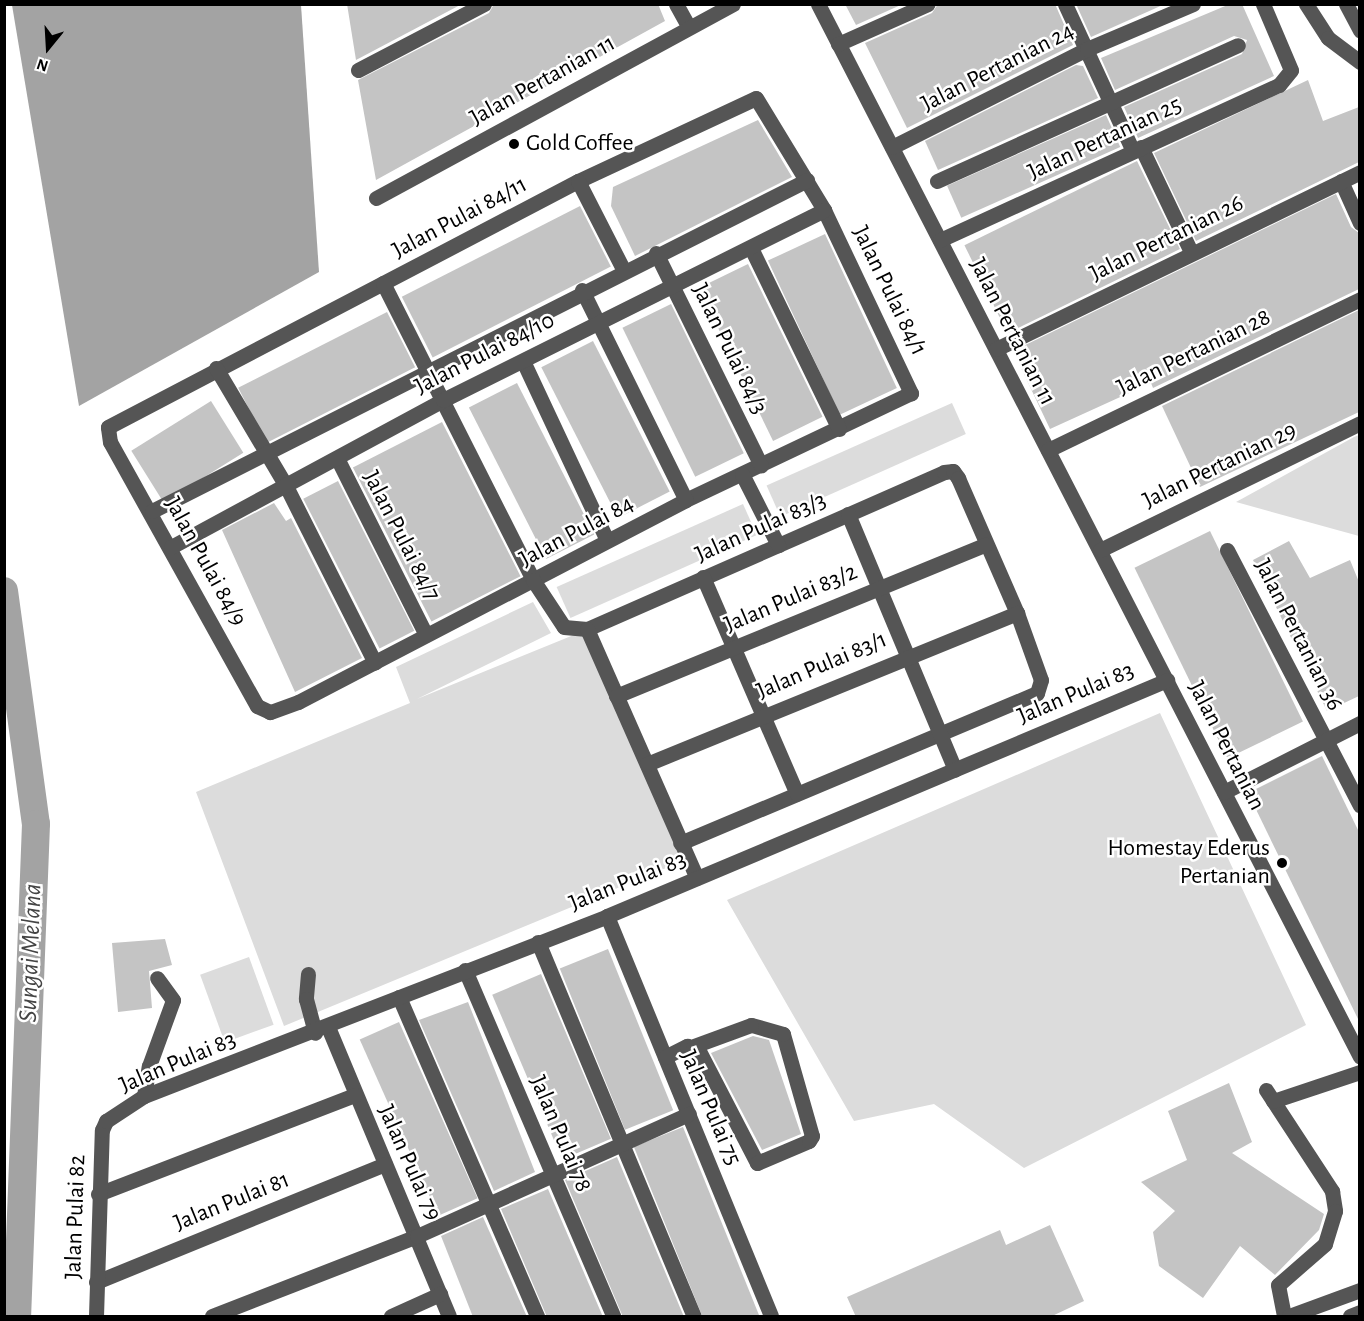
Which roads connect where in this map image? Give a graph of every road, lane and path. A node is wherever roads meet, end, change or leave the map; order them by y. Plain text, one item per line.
1 (484, 4) edge
2 (676, 4) edge
3 (733, 4) edge
4 (818, 4) edge
5 (928, 4) edge
6 (1065, 4) edge
7 (1193, 4) edge
8 (1263, 4) edge
9 (1306, 4) edge
10 (1346, 4) edge
11 (688, 27) junction
12 (1359, 30) edge
13 (838, 44) junction
14 (1238, 45) dead end
15 (1087, 49) junction
16 (1359, 62) edge
17 (358, 70) dead end
18 (1111, 101) junction
19 (891, 147) junction
20 (1137, 149) junction
21 (1359, 172) edge
22 (807, 180) junction
23 (937, 180) dead end
24 (578, 181) junction
25 (1341, 181) junction
26 (376, 198) dead end
27 (824, 210) junction
28 (1359, 223) edge
29 (940, 240) junction
30 (752, 250) junction
31 (1191, 252) junction
32 (656, 253) junction
33 (623, 269) junction
34 (383, 283) junction
35 (673, 284) junction
36 (582, 291) junction
37 (1359, 299) edge
38 (598, 321) junction
39 (996, 349) junction
40 (523, 361) junction
41 (216, 368) junction
42 (427, 369) junction
43 (911, 393) joint
44 (443, 400) junction
45 (1359, 423) edge
46 (839, 429) junction
47 (107, 434) joint
48 (1048, 450) junction
49 (264, 451) junction
50 (337, 458) junction
51 (761, 465) junction
52 (742, 474) junction
53 (285, 484) junction
54 (687, 500) junction
55 (152, 511) junction
56 (848, 514) junction
57 (607, 540) junction
58 (778, 545) junction
59 (985, 545) junction
60 (171, 547) junction
61 (1100, 550) junction
62 (1227, 550) dead end
63 (703, 577) junction
64 (533, 580) junction
65 (876, 588) junction
66 (1017, 613) junction
67 (587, 629) junction
68 (426, 635) junction
69 (734, 648) junction
70 (907, 655) junction
71 (375, 663) junction
72 (1167, 680) junction
73 (616, 696) junction
74 (264, 711) joint
75 (766, 714) junction
76 (1359, 723) edge
77 (940, 734) junction
78 (1326, 741) junction
79 (647, 764) junction
80 (955, 770) junction
81 (1224, 792) junction
82 (797, 794) junction
83 (1359, 805) edge
84 (680, 843) junction
85 (698, 878) junction
86 (607, 916) junction
87 (538, 942) junction
88 (465, 970) junction
89 (308, 974) dead end
90 (157, 978) dead end
91 (399, 997) junction
92 (322, 1030) junction
93 (694, 1046) junction
94 (665, 1057) junction
95 (1359, 1058) edge
96 (1359, 1072) edge
97 (355, 1095) junction
98 (144, 1096) junction
99 (689, 1114) junction
100 (106, 1121) joint
101 (623, 1143) junction
102 (385, 1164) junction
103 (552, 1174) junction
104 (98, 1194) junction
105 (486, 1201) junction
106 (417, 1236) junction
107 (96, 1282) junction
108 (1359, 1290) edge
109 (440, 1294) junction
110 (1359, 1312) edge
111 (96, 1317) edge
112 (212, 1317) edge
113 (391, 1317) edge
114 (449, 1317) edge
115 (537, 1317) edge
116 (614, 1317) edge
117 (694, 1317) edge
118 (771, 1317) edge
119 (1286, 1317) edge
120 (1350, 1317) edge

1 - 17 street
2 - 11 street
3 - 11 street, Jalan Pertanian 11
4 - 13 street, Jalan Pertanian 11
5 - 13 street
6 - 15 street
7 - 15 street, Jalan Pertanian 24
8 - 20 street, Jalan Pertanian 25
9 - 16 street
10 - 12 street
11 - 26 street, Jalan Pertanian 11
13 - 19 street, Jalan Pertanian 11
14 - 18 street
15 - 18 street
15 - 19 street, Jalan Pertanian 24
18 - 20 street
18 - 23 street
19 - 29 street, Jalan Pertanian 11
20 - 29 street, Jalan Pertanian 25
20 - 31 street
21 - 25 street, Jalan Pertanian 26
22 - 24 street, Jalan Pulai 84/11
22 - 27 street, Jalan Pulai 84/11
22 - 32 street
24 - 33 street
24 - 34 street, Jalan Pulai 84/11
25 - 28 street
25 - 31 street, Jalan Pertanian 26
27 - 30 street, Jalan Pulai 84/10
27 - 43 street, Jalan Pulai 84/1
29 - 39 street, Jalan Pertanian 11
30 - 35 street, Jalan Pulai 84/10
30 - 46 street
31 - 39 street, Jalan Pertanian 26
32 - 33 street
32 - 35 street, Jalan Pulai 84/3
33 - 36 street
34 - 41 street, Jalan Pulai 84/11
34 - 42 street
35 - 38 street, Jalan Pulai 84/10
35 - 51 street, Jalan Pulai 84/3
36 - 38 street
36 - 42 street
37 - 48 street, Jalan Pertanian 28
38 - 40 street, Jalan Pulai 84/10
38 - 54 street
39 - 48 street, Jalan Pertanian 11
40 - 44 street, Jalan Pulai 84/10
40 - 57 street
41 - 47 street, Jalan Pulai 84/11
41 - 49 street
42 - 44 street
42 - 49 street
43 - 46 street, Jalan Pulai 84
44 - 50 street, Jalan Pulai 84/10
44 - 64 street
45 - 61 street, Jalan Pertanian 29
46 - 51 street, Jalan Pulai 84
47 - 55 street, Jalan Pulai 84/9
48 - 61 street, Jalan Pertanian 11
49 - 53 street
49 - 55 street
50 - 53 street, Jalan Pulai 84/10
50 - 68 street, Jalan Pulai 84/7
51 - 52 street, Jalan Pulai 84
52 - 54 street, Jalan Pulai 84
52 - 58 street
53 - 60 street, Jalan Pulai 84/10
53 - 71 street
54 - 57 street, Jalan Pulai 84
55 - 60 street, Jalan Pulai 84/9
56 - 58 street, Jalan Pulai 83/3
56 - 59 street, Jalan Pulai 83/3
56 - 65 street
57 - 64 street, Jalan Pulai 84
58 - 63 street, Jalan Pulai 83/3
59 - 65 street, Jalan Pulai 83/2
59 - 66 street
60 - 74 street, Jalan Pulai 84/9
61 - 72 street, Jalan Pertanian 11
62 - 78 street, Jalan Pertanian 36
63 - 67 street, Jalan Pulai 83/3
63 - 69 street
64 - 67 street
64 - 68 street, Jalan Pulai 84
65 - 69 street, Jalan Pulai 83/2
65 - 70 street
66 - 70 street, Jalan Pulai 83/1
66 - 77 street
67 - 73 street
68 - 71 street, Jalan Pulai 84
69 - 73 street, Jalan Pulai 83/2
69 - 75 street
70 - 75 street, Jalan Pulai 83/1
70 - 77 street
71 - 74 street, Jalan Pulai 84
72 - 80 street, Jalan Pulai 83
72 - 81 street, Jalan Pertanian
73 - 79 street
75 - 79 street, Jalan Pulai 83/1
75 - 82 street
76 - 78 street
77 - 80 street
77 - 82 street
78 - 81 street
78 - 83 street, Jalan Pertanian 36
79 - 84 street
80 - 85 street, Jalan Pulai 83
81 - 95 street, Jalan Pertanian
82 - 84 street
84 - 85 street
85 - 86 street, Jalan Pulai 83
86 - 87 street, Jalan Pulai 83
86 - 94 street, Jalan Pulai 75
87 - 88 street, Jalan Pulai 83
87 - 101 street
88 - 91 street, Jalan Pulai 83
88 - 103 street, Jalan Pulai 78
89 - 92 street, Jalan Pulai 79
90 - 98 street
91 - 92 street, Jalan Pulai 83
91 - 105 street
92 - 97 street, Jalan Pulai 79
92 - 98 street, Jalan Pulai 83
93 - 93 street
93 - 94 street
94 - 99 street, Jalan Pulai 75
96 - 119 street
97 - 102 street, Jalan Pulai 79
97 - 104 street
98 - 100 street, Jalan Pulai 83
99 - 101 street
99 - 118 street, Jalan Pulai 75
100 - 104 street, Jalan Pulai 82
101 - 103 street
101 - 117 street
102 - 106 street, Jalan Pulai 79
102 - 107 street, Jalan Pulai 81
103 - 105 street
103 - 116 street, Jalan Pulai 78
104 - 107 street, Jalan Pulai 82
105 - 106 street
105 - 115 street
106 - 109 street, Jalan Pulai 79
106 - 112 street
107 - 111 street, Jalan Pulai 82
108 - 119 street
109 - 113 street
109 - 114 street, Jalan Pulai 79
110 - 120 street

